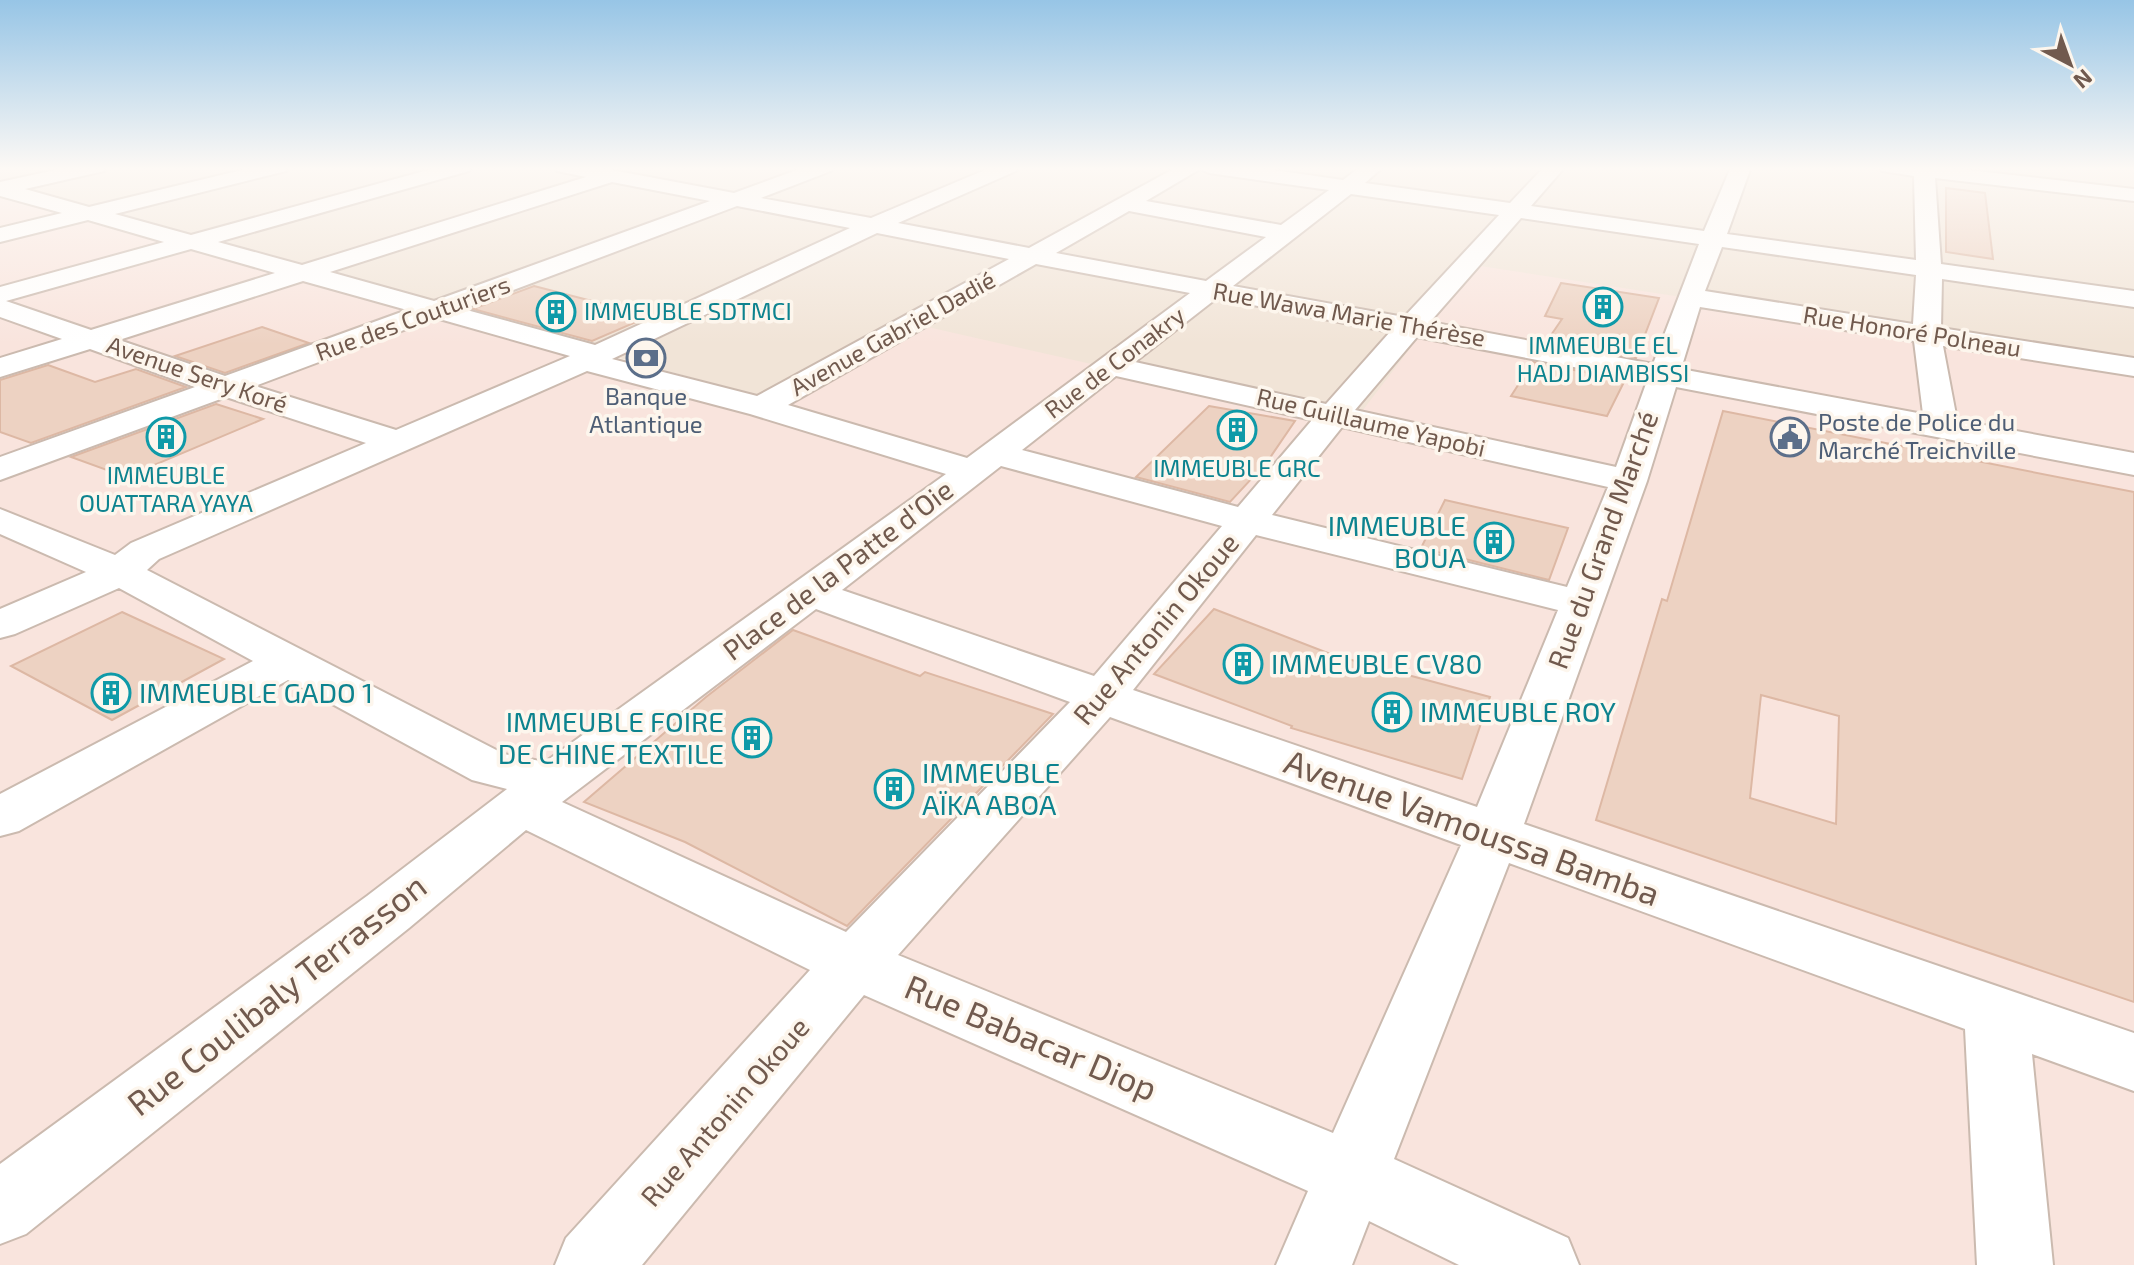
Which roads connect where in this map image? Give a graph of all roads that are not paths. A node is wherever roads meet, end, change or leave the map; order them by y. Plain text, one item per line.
1 (36, 226) edge
2 (136, 226) edge
3 (251, 226) edge
4 (452, 226) edge
5 (666, 226) edge
6 (873, 226) edge
7 (881, 226) edge
8 (1085, 226) edge
9 (1247, 226) edge
10 (1294, 226) edge
11 (1501, 226) edge
12 (1613, 226) edge
13 (1717, 226) edge
14 (1927, 226) edge
15 (1285, 233) junction
16 (0, 235) edge
17 (1711, 240) junction
18 (194, 242) junction
19 (1035, 254) junction
20 (1929, 270) junction
21 (302, 273) junction
22 (1211, 290) junction
23 (0, 295) edge
24 (1690, 297) junction
25 (2134, 299) edge
26 (0, 308) edge
27 (435, 311) junction
28 (1411, 325) junction
29 (1927, 334) junction
30 (93, 339) junction
31 (591, 358) junction
32 (1112, 366) junction
33 (2134, 367) edge
34 (0, 368) edge
35 (1663, 375) junction
36 (226, 387) junction
37 (761, 407) junction
38 (1335, 414) junction
39 (1942, 429) junction
40 (395, 441) junction
41 (983, 461) junction
42 (2134, 464) edge
43 (0, 469) edge
44 (1629, 481) junction
45 (0, 520) edge
46 (1247, 521) junction
47 (120, 572) junction
48 (811, 593) junction
49 (1581, 603) junction
50 (0, 625) edge
51 (288, 661) junction
52 (1102, 697) junction
53 (538, 794) junction
54 (0, 817) edge
55 (1492, 836) junction
56 (854, 963) junction
57 (1996, 1014) junction
58 (2134, 1062) edge
59 (1351, 1175) junction
60 (0, 1208) edge
61 (593, 1265) edge
62 (1314, 1265) edge
63 (1541, 1265) edge
64 (2015, 1265) edge

1 - 16 street
2 - 18 street, Place de la Patte d'Oie
3 - 18 street
4 - 21 street
5 - 27 street, Rue des Couturiers
6 - 31 street
7 - 19 street, Rue Wawa Marie Thérèse
8 - 19 street, Avenue Gabriel Dadié
9 - 15 street
10 - 15 street, Rue de Conakry
11 - 28 street, Rue Antonin Okoue
12 - 17 street
13 - 17 street, Rue du Grand Marché
14 - 20 street
15 - 22 street, Rue de Conakry
17 - 20 street
17 - 24 street, Rue du Grand Marché
18 - 21 street, Place de la Patte d'Oie
18 - 23 street
19 - 22 street, Rue Wawa Marie Thérèse
19 - 37 street, Avenue Gabriel Dadié
20 - 25 street
20 - 29 street
21 - 27 street, Place de la Patte d'Oie
21 - 30 street
22 - 28 street, Rue Wawa Marie Thérèse
22 - 32 street, Rue de Conakry
24 - 29 street, Rue Honoré Polneau
24 - 35 street, Rue du Grand Marché
26 - 30 street, Avenue Sery Koré
27 - 31 street, Place de la Patte d'Oie
27 - 36 street, Rue des Couturiers
28 - 35 street, Rue Wawa Marie Thérèse
28 - 38 street, Rue Antonin Okoue
29 - 33 street, Rue Honoré Polneau
29 - 39 street
30 - 34 street
30 - 36 street, Avenue Sery Koré
31 - 37 street, Place de la Patte d'Oie
31 - 40 street
32 - 38 street, Rue Guillaume Yapobi
32 - 41 street, Rue de Conakry
35 - 39 street, Rue Wawa Marie Thérèse
35 - 44 street, Rue du Grand Marché
36 - 40 street, Avenue Sery Koré
36 - 43 street, Rue des Couturiers
37 - 41 street, Place de la Patte d'Oie
38 - 44 street, Rue Guillaume Yapobi
38 - 46 street, Rue Antonin Okoue
39 - 42 street, Rue Wawa Marie Thérèse
40 - 47 street
41 - 46 street
41 - 48 street, Place de la Patte d'Oie
44 - 49 street, Rue du Grand Marché
45 - 47 street
46 - 49 street
46 - 52 street, Rue Antonin Okoue
47 - 50 street
47 - 51 street
48 - 52 street, Avenue Vamoussa Bamba
48 - 53 street, Place de la Patte d'Oie
49 - 55 street, Rue du Grand Marché
51 - 53 street
51 - 54 street
52 - 55 street, Avenue Vamoussa Bamba
52 - 56 street, Rue Antonin Okoue
53 - 56 street, Rue Babacar Diop
53 - 60 street, Rue Coulibaly Terrasson
55 - 57 street, Avenue Vamoussa Bamba
55 - 59 street, Rue du Grand Marché
56 - 59 street, Rue Babacar Diop
56 - 61 street, Rue Antonin Okoue
57 - 58 street, Avenue Vamoussa Bamba
57 - 64 street
59 - 62 street, Rue du Grand Marché
59 - 63 street, Rue Babacar Diop

